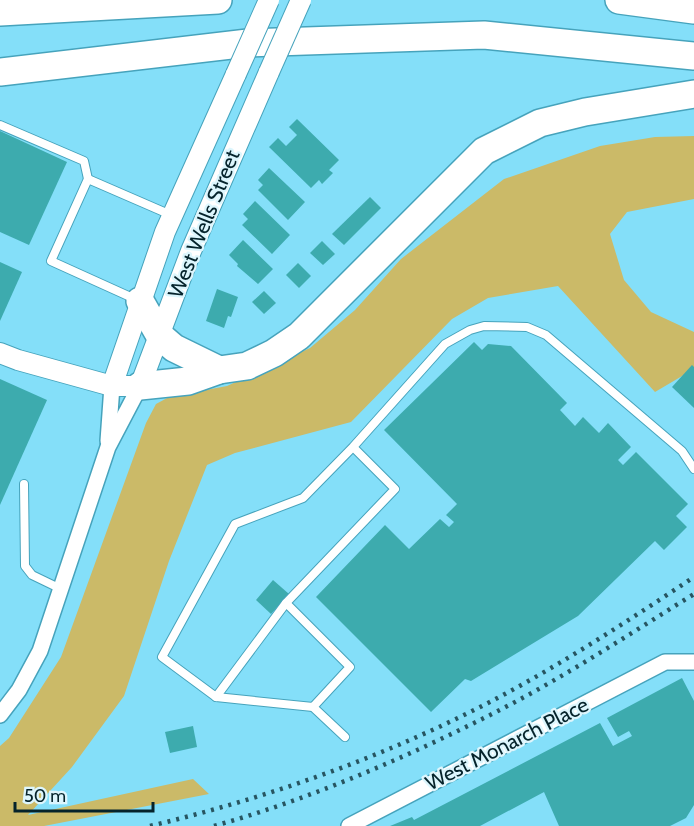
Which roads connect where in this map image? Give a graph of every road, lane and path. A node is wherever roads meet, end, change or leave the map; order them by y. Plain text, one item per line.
1 (218, 0) edge
2 (269, 0) edge
3 (301, 0) edge
4 (619, 0) edge
5 (694, 10) edge
6 (0, 12) edge
7 (694, 56) edge
8 (0, 72) edge
9 (694, 94) edge
10 (0, 125) edge
11 (88, 179) junction
12 (172, 216) junction
13 (140, 302) junction
14 (160, 336) junction
15 (0, 353) edge
16 (219, 369) junction
17 (112, 386) junction
18 (140, 386) junction
19 (108, 447) junction
20 (353, 447) junction
21 (694, 468) edge
22 (24, 484) dead end
23 (61, 589) junction
24 (286, 603) junction
25 (694, 662) edge
26 (216, 697) junction
27 (313, 707) junction
28 (0, 715) edge
29 (345, 737) dead end
30 (349, 826) edge

1 - 6 highway
2 - 12 street, West Wells Street, bridge
3 - 14 street, West Wells Street, bridge
4 - 5 highway
7 - 8 highway
9 - 16 highway
10 - 11 lane
11 - 12 lane
11 - 13 lane
12 - 13 street, West Wells Street
13 - 14 highway
13 - 17 street, West Wells Street
14 - 16 highway
14 - 18 street, West Wells Street
15 - 17 street
16 - 18 highway
17 - 18 street
17 - 19 street, West Wells Street
18 - 19 street, West Wells Street
19 - 23 street, West Wells Street
20 - 21 lane
20 - 24 lane
20 - 26 lane
22 - 23 lane
23 - 28 street, West Wells Street
24 - 26 lane
24 - 27 lane
25 - 30 street, West Monarch Place
26 - 27 lane
27 - 29 lane

